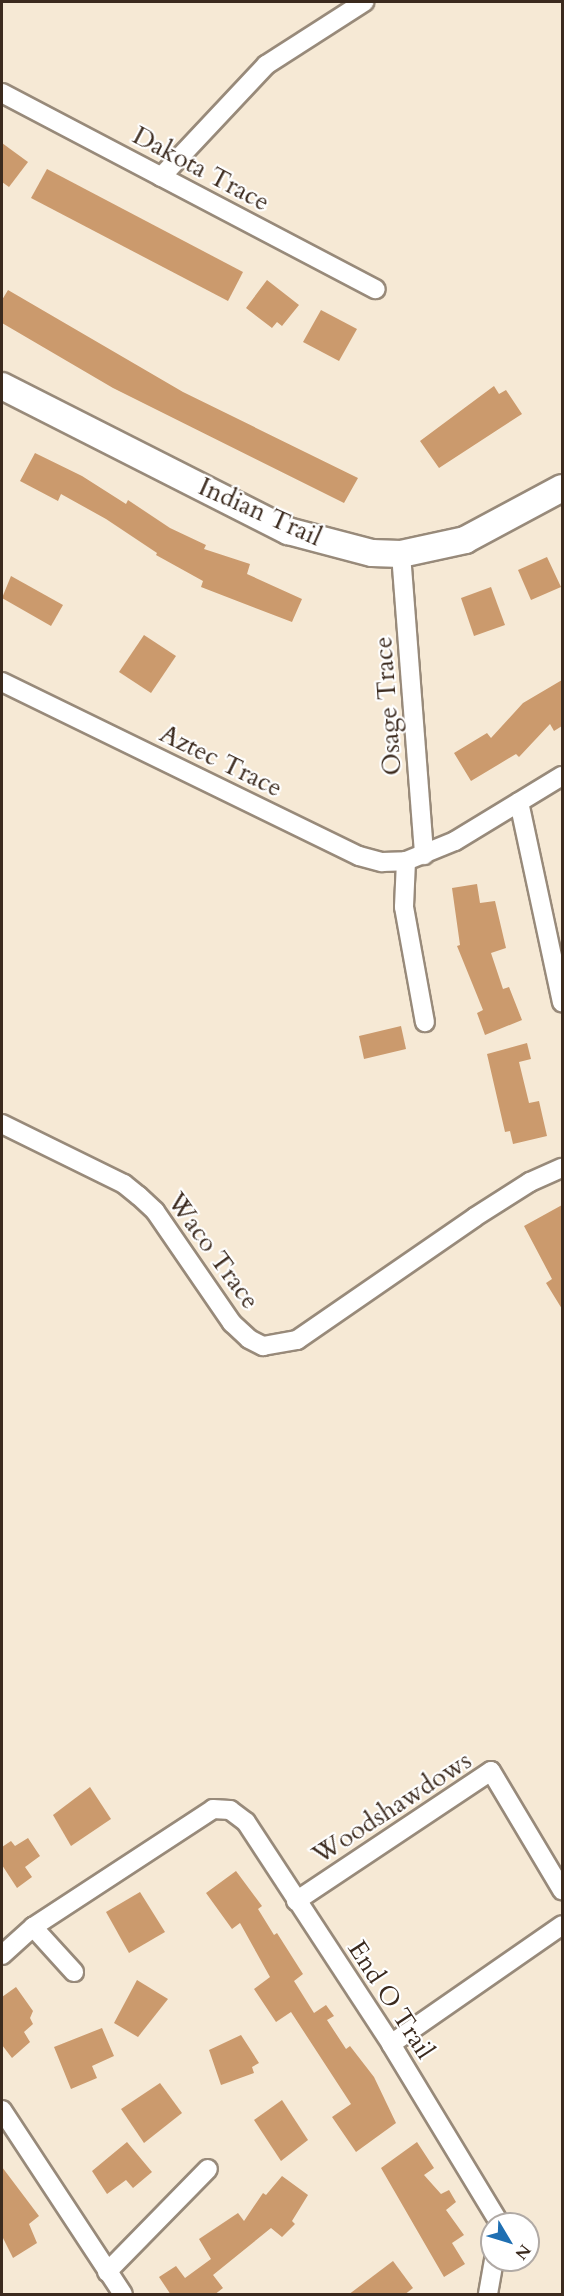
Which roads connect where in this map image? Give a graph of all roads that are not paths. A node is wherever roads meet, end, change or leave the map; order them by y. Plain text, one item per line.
1 (364, 2) edge
2 (2, 93) edge
3 (161, 177) junction
4 (376, 289) dead end
5 (2, 386) edge
6 (562, 488) edge
7 (400, 554) junction
8 (2, 682) edge
9 (562, 776) edge
10 (519, 802) junction
11 (415, 858) junction
12 (562, 1002) edge
13 (425, 1022) dead end
14 (2, 1124) edge
15 (562, 1168) edge
16 (562, 1890) edge
17 (296, 1901) junction
18 (562, 1925) edge
19 (33, 1927) junction
20 (2, 1955) edge
21 (74, 1972) dead end
22 (390, 2044) junction
23 (2, 2110) edge
24 (208, 2169) dead end
25 (493, 2212) edge
26 (107, 2272) junction
27 (492, 2272) edge
28 (123, 2295) edge
29 (488, 2295) edge

1 - 3 street
2 - 3 street, Dakota Trace
3 - 4 street, Dakota Trace
5 - 7 street, Indian Trail
6 - 7 street, Indian Trail
7 - 11 street, Osage Trace
8 - 11 street, Aztec Trace
9 - 10 street
10 - 11 street
10 - 12 street
11 - 13 street, Osage Trace
14 - 15 street, Waco Trace
16 - 17 street, Woodshawdows
17 - 19 street, End O Trail
17 - 22 street, End O Trail
18 - 22 street
19 - 20 street
19 - 21 street
22 - 25 street, End O Trail
23 - 26 street
24 - 26 street
26 - 28 street
27 - 29 street

